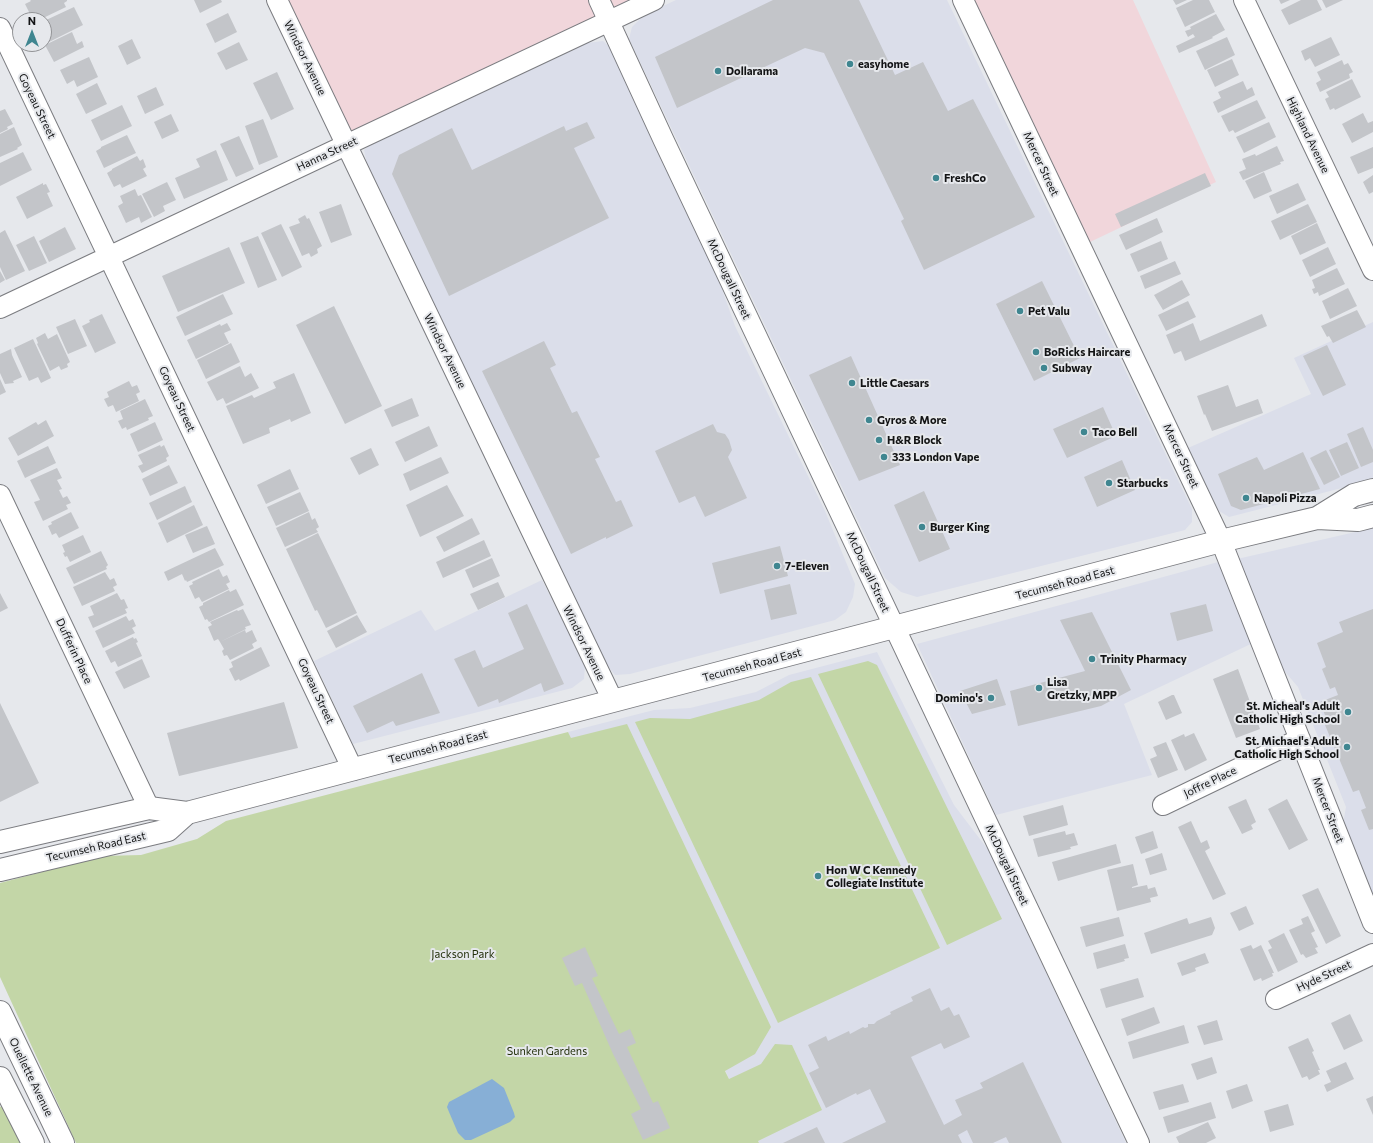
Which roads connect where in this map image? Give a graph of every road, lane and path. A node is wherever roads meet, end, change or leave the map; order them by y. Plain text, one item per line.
1 (277, 0) edge
2 (599, 0) edge
3 (654, 0) edge
4 (963, 0) edge
5 (1244, 0) edge
6 (609, 21) junction
7 (0, 28) edge
8 (346, 145) junction
9 (109, 256) junction
10 (1373, 270) edge
11 (0, 308) edge
12 (1373, 490) edge
13 (0, 495) edge
14 (1373, 516) edge
15 (1317, 518) junction
16 (1221, 541) junction
17 (894, 628) junction
18 (613, 701) junction
19 (1300, 739) junction
20 (353, 770) junction
21 (1163, 805) dead end
22 (149, 808) junction
23 (187, 813) junction
24 (0, 842) edge
25 (0, 870) edge
26 (1373, 923) edge
27 (1373, 954) edge
28 (1276, 998) dead end
29 (0, 1012) edge
30 (0, 1078) edge
31 (33, 1143) edge
32 (63, 1143) edge
33 (1139, 1143) edge

1 - 8 street, Windsor Avenue
2 - 6 street, McDougall Street
3 - 6 street, Hanna Street
4 - 16 street, Mercer Street
5 - 10 street, Highland Avenue
6 - 8 street, Hanna Street
6 - 17 street, McDougall Street
7 - 9 street, Goyeau Street
8 - 9 street, Hanna Street
8 - 18 street, Windsor Avenue
9 - 11 street, Hanna Street
9 - 20 street, Goyeau Street
12 - 15 main road, Tecumseh Road East
13 - 22 street, Dufferin Place
14 - 15 main road, Tecumseh Road East
15 - 16 main road, Tecumseh Road East
16 - 17 main road, Tecumseh Road East
16 - 19 street, Mercer Street
17 - 18 main road, Tecumseh Road East
17 - 33 street, McDougall Street
18 - 20 main road, Tecumseh Road East
19 - 21 street, Joffre Place
19 - 26 street, Mercer Street
20 - 23 main road, Tecumseh Road East
22 - 23 main road, Tecumseh Road East
22 - 24 main road, Tecumseh Road East
23 - 25 main road, Tecumseh Road East
27 - 28 street, Hyde Street
29 - 32 main road, Ouellette Avenue
30 - 31 main road

